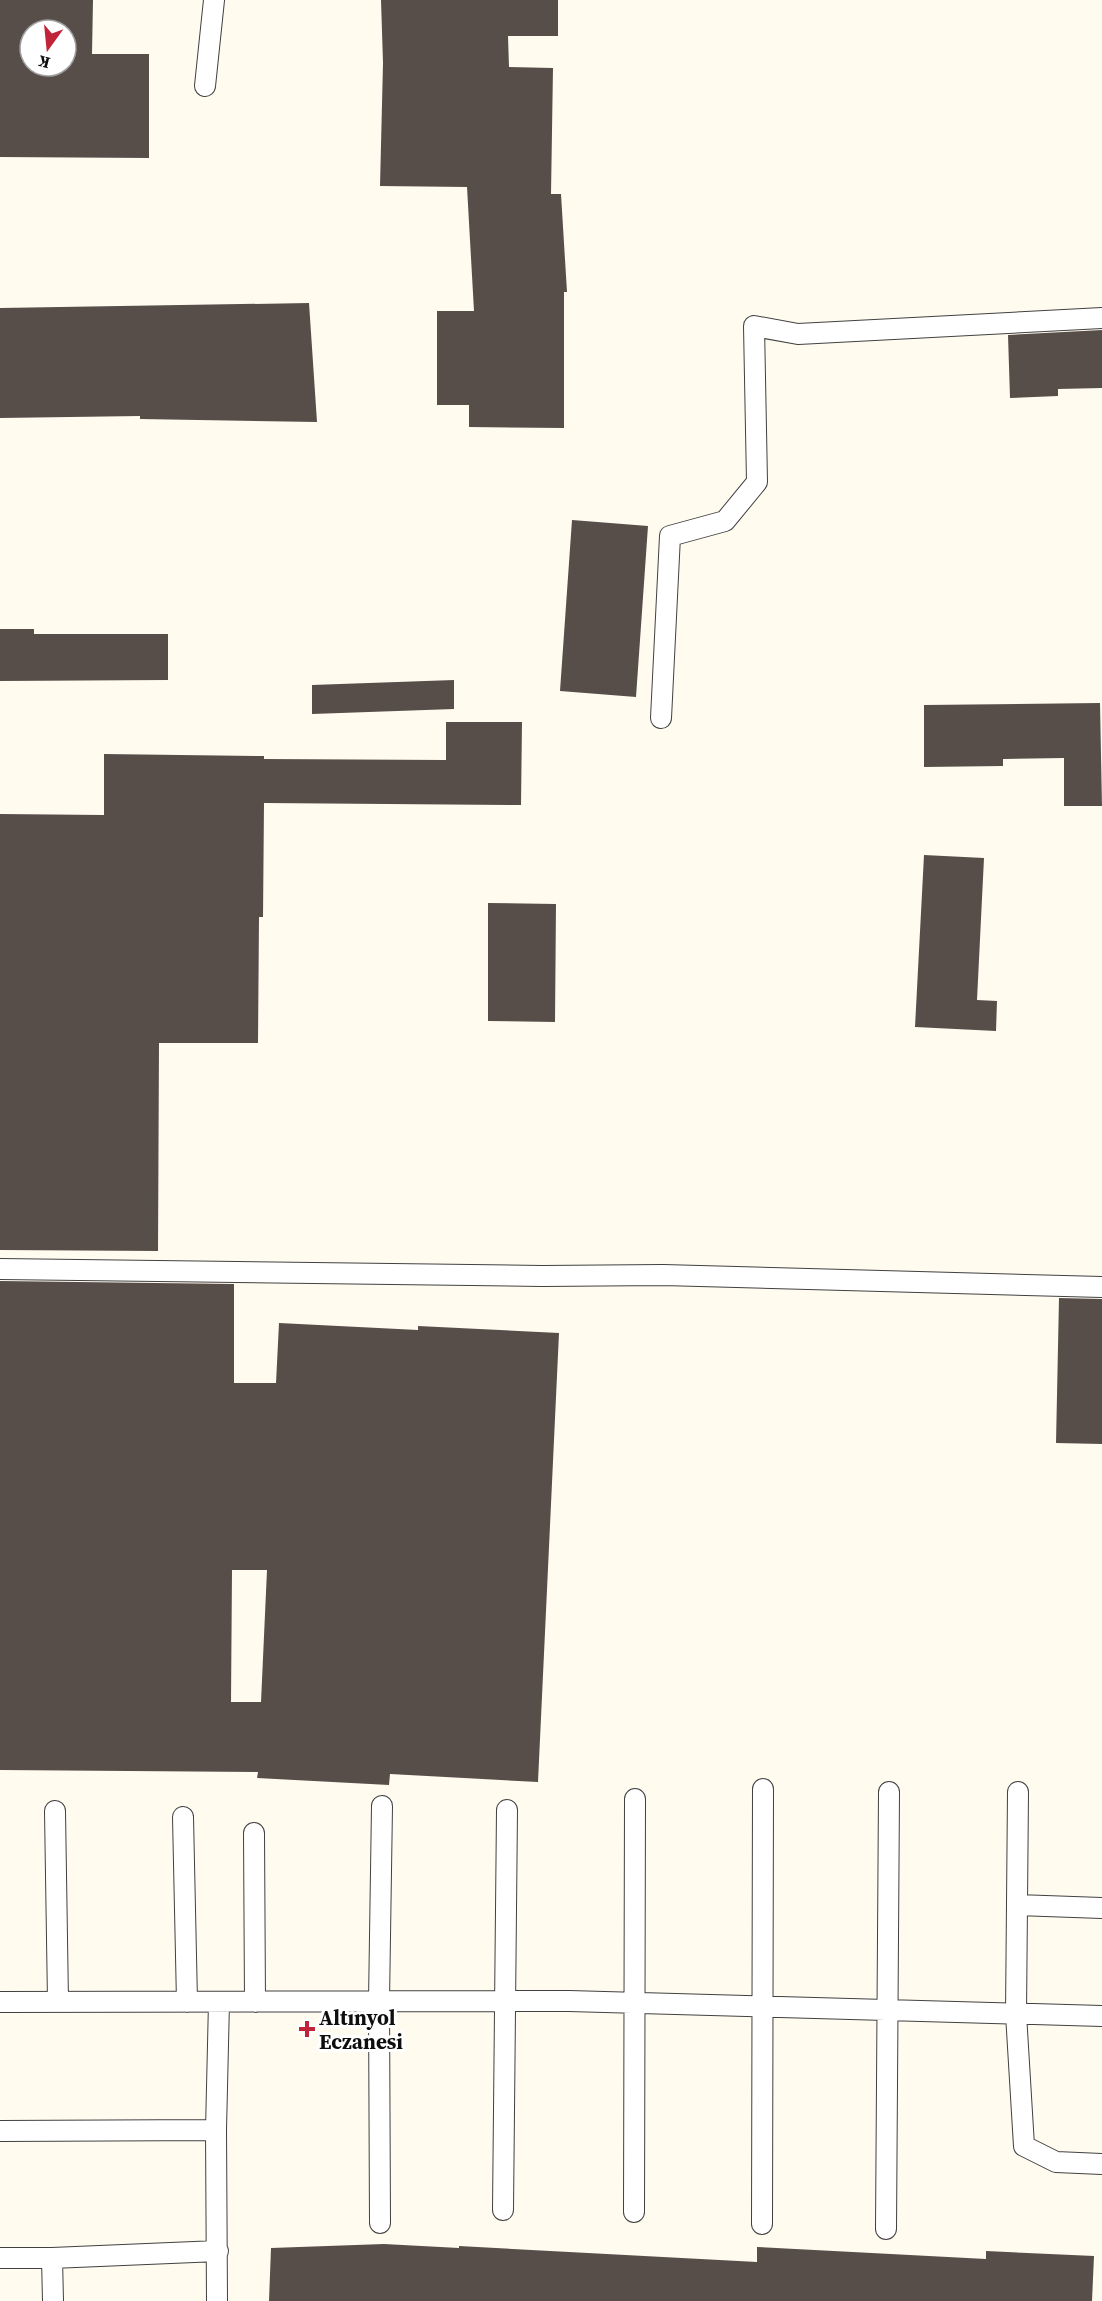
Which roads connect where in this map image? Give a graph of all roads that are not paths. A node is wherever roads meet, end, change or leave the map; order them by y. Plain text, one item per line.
1 (214, 0) edge
2 (205, 86) dead end
3 (1102, 318) edge
4 (661, 718) dead end
5 (0, 1269) edge
6 (1102, 1287) edge
7 (763, 1789) dead end
8 (1018, 1791) dead end
9 (889, 1792) dead end
10 (634, 1799) dead end
11 (382, 1806) dead end
12 (507, 1810) dead end
13 (55, 1811) dead end
14 (183, 1817) dead end
15 (254, 1833) dead end
16 (1017, 1905) junction
17 (1102, 1908) edge
18 (379, 2001) junction
19 (506, 2001) junction
20 (0, 2002) edge
21 (58, 2002) junction
22 (187, 2002) junction
23 (219, 2002) junction
24 (255, 2002) junction
25 (634, 2003) junction
26 (761, 2006) junction
27 (887, 2010) junction
28 (1016, 2014) junction
29 (1102, 2016) edge
30 (216, 2130) junction
31 (0, 2131) edge
32 (1102, 2164) edge
33 (503, 2210) dead end
34 (634, 2211) dead end
35 (380, 2223) dead end
36 (762, 2224) dead end
37 (886, 2229) dead end
38 (218, 2251) junction
39 (0, 2258) edge
40 (52, 2258) junction
41 (53, 2301) edge
42 (217, 2301) edge

1 - 2 street
3 - 4 street
5 - 6 street
7 - 26 street
8 - 16 street
9 - 27 street
10 - 25 street
11 - 18 street
12 - 19 street
13 - 21 street
14 - 22 street
15 - 24 street
16 - 17 street
16 - 28 street
18 - 19 street
18 - 24 street
18 - 35 street
19 - 25 street
19 - 33 street
20 - 21 street
21 - 22 street
22 - 23 street
23 - 24 street
23 - 30 street
25 - 26 street
25 - 34 street
26 - 27 street
26 - 36 street
27 - 28 street
27 - 37 street
28 - 29 street
28 - 32 street
30 - 31 street
30 - 38 street
38 - 40 street
38 - 42 street
39 - 40 street
40 - 41 street

